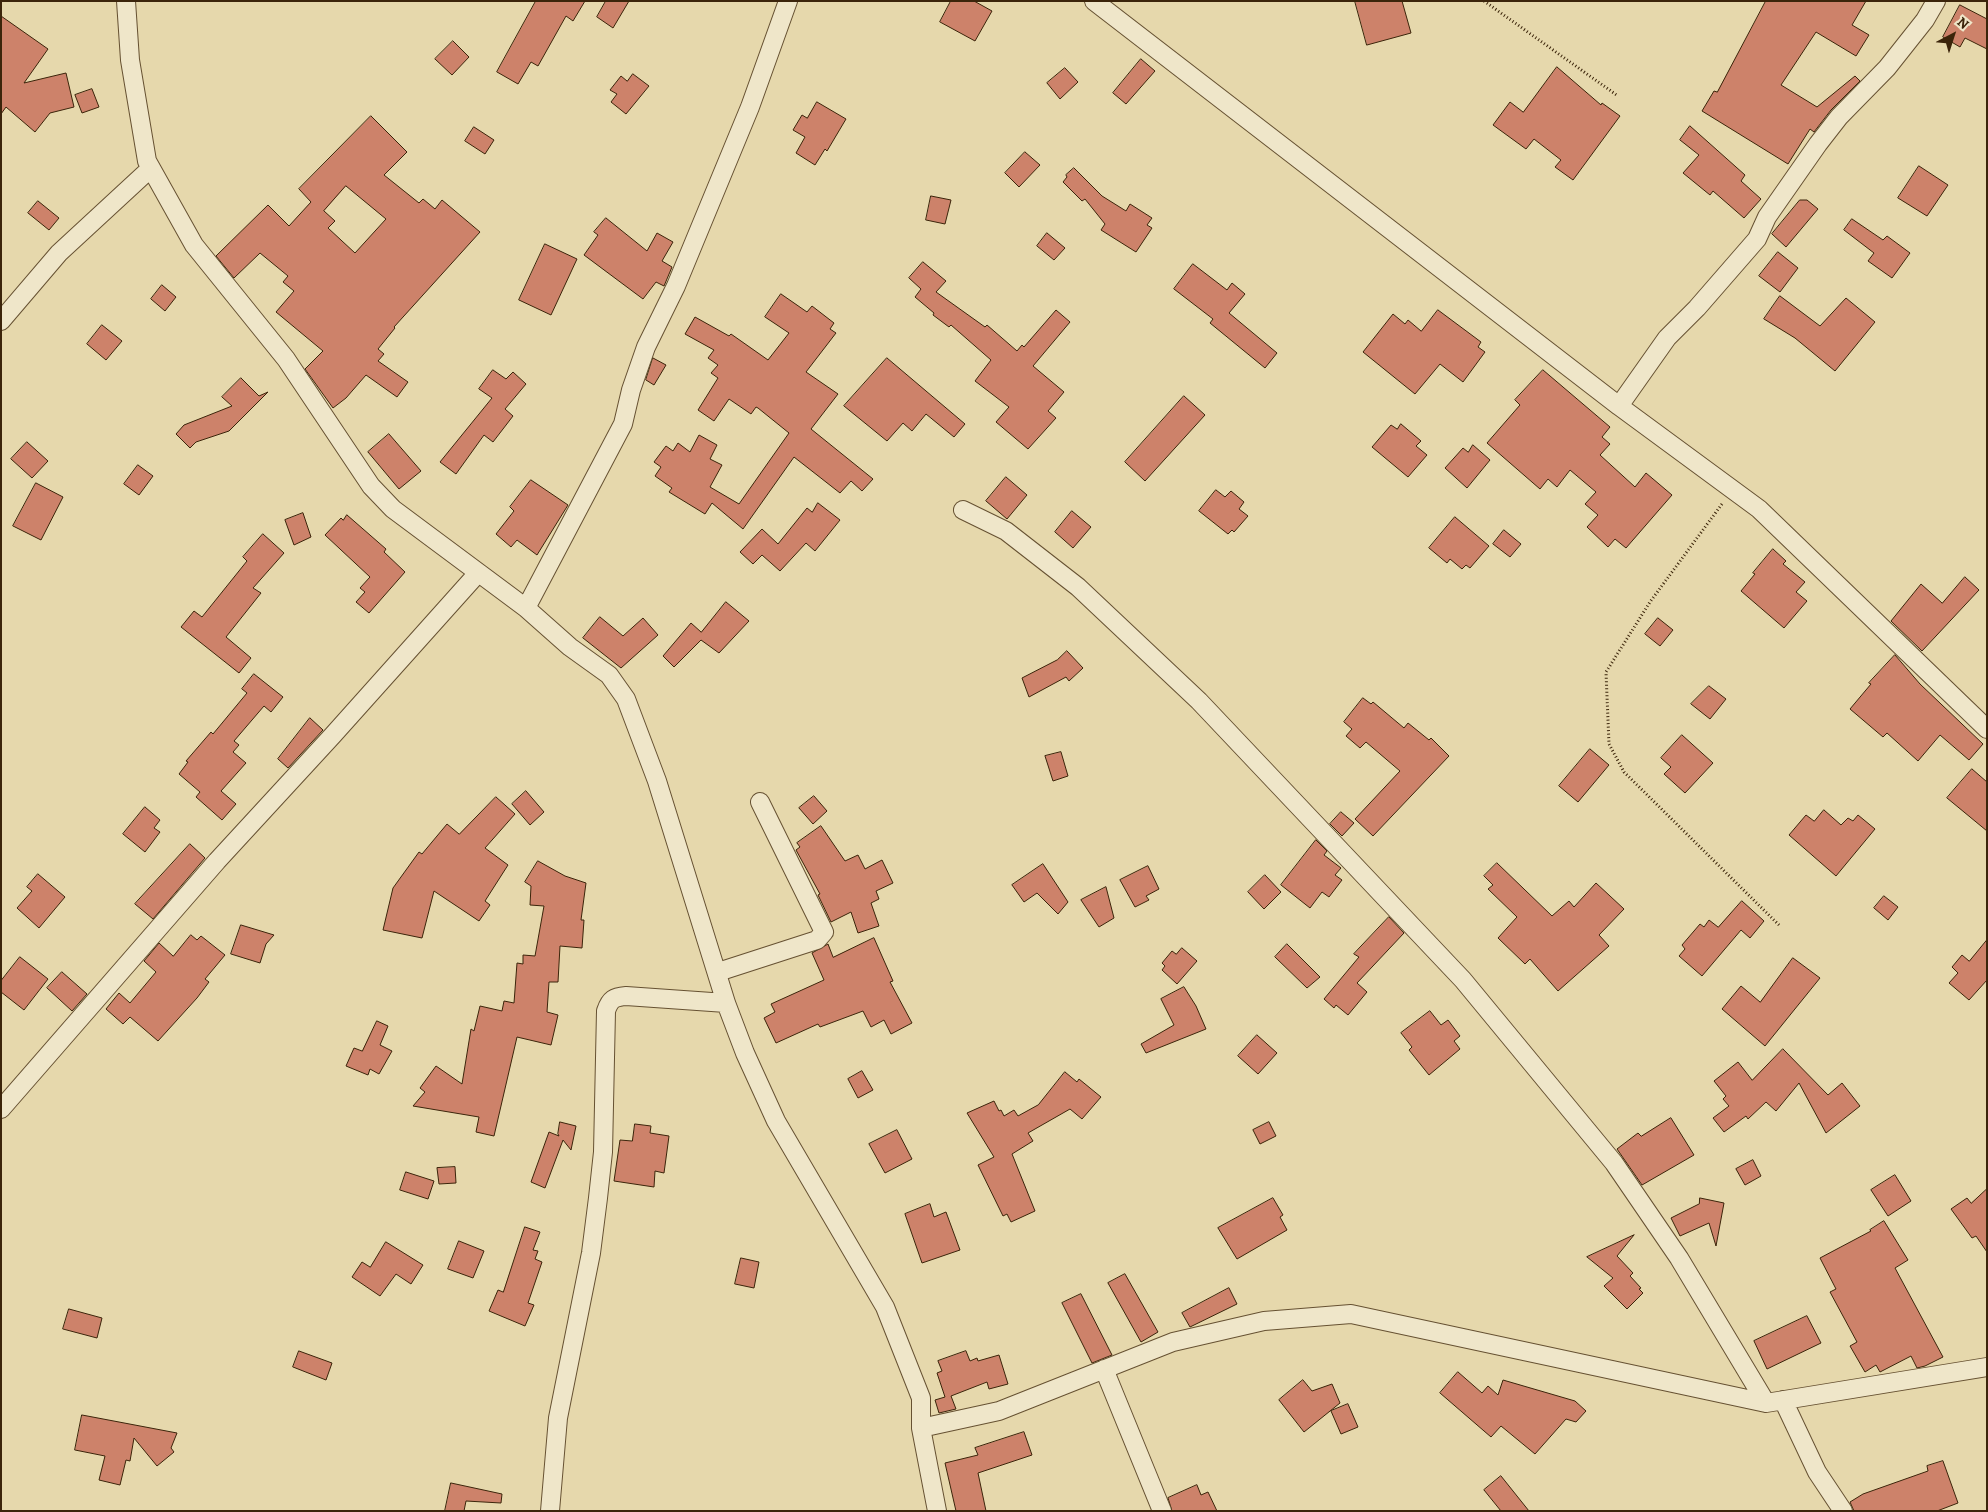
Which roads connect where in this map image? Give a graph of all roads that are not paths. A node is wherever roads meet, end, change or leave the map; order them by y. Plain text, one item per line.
1 (126, 1) edge
2 (788, 1) edge
3 (1094, 1) edge
4 (1936, 1) edge
5 (151, 168) junction
6 (1, 321) edge
7 (1619, 406) junction
8 (963, 510) dead end
9 (478, 573) junction
10 (526, 608) junction
11 (1987, 729) edge
12 (760, 802) dead end
13 (718, 972) junction
14 (726, 1003) junction
15 (1, 1109) edge
16 (1987, 1367) edge
17 (1104, 1369) junction
18 (1774, 1401) junction
19 (922, 1428) junction
20 (550, 1511) edge
21 (937, 1511) edge
22 (1162, 1511) edge
23 (1843, 1511) edge

1 - 5 street
2 - 10 street
3 - 7 street
4 - 7 street
5 - 6 street
5 - 9 street
7 - 11 street
8 - 18 street
9 - 10 street
9 - 15 street
10 - 13 street
12 - 13 street
13 - 14 street
14 - 19 street
14 - 20 street
16 - 18 street
17 - 18 street
17 - 19 street
17 - 22 street
18 - 23 street
19 - 21 street

